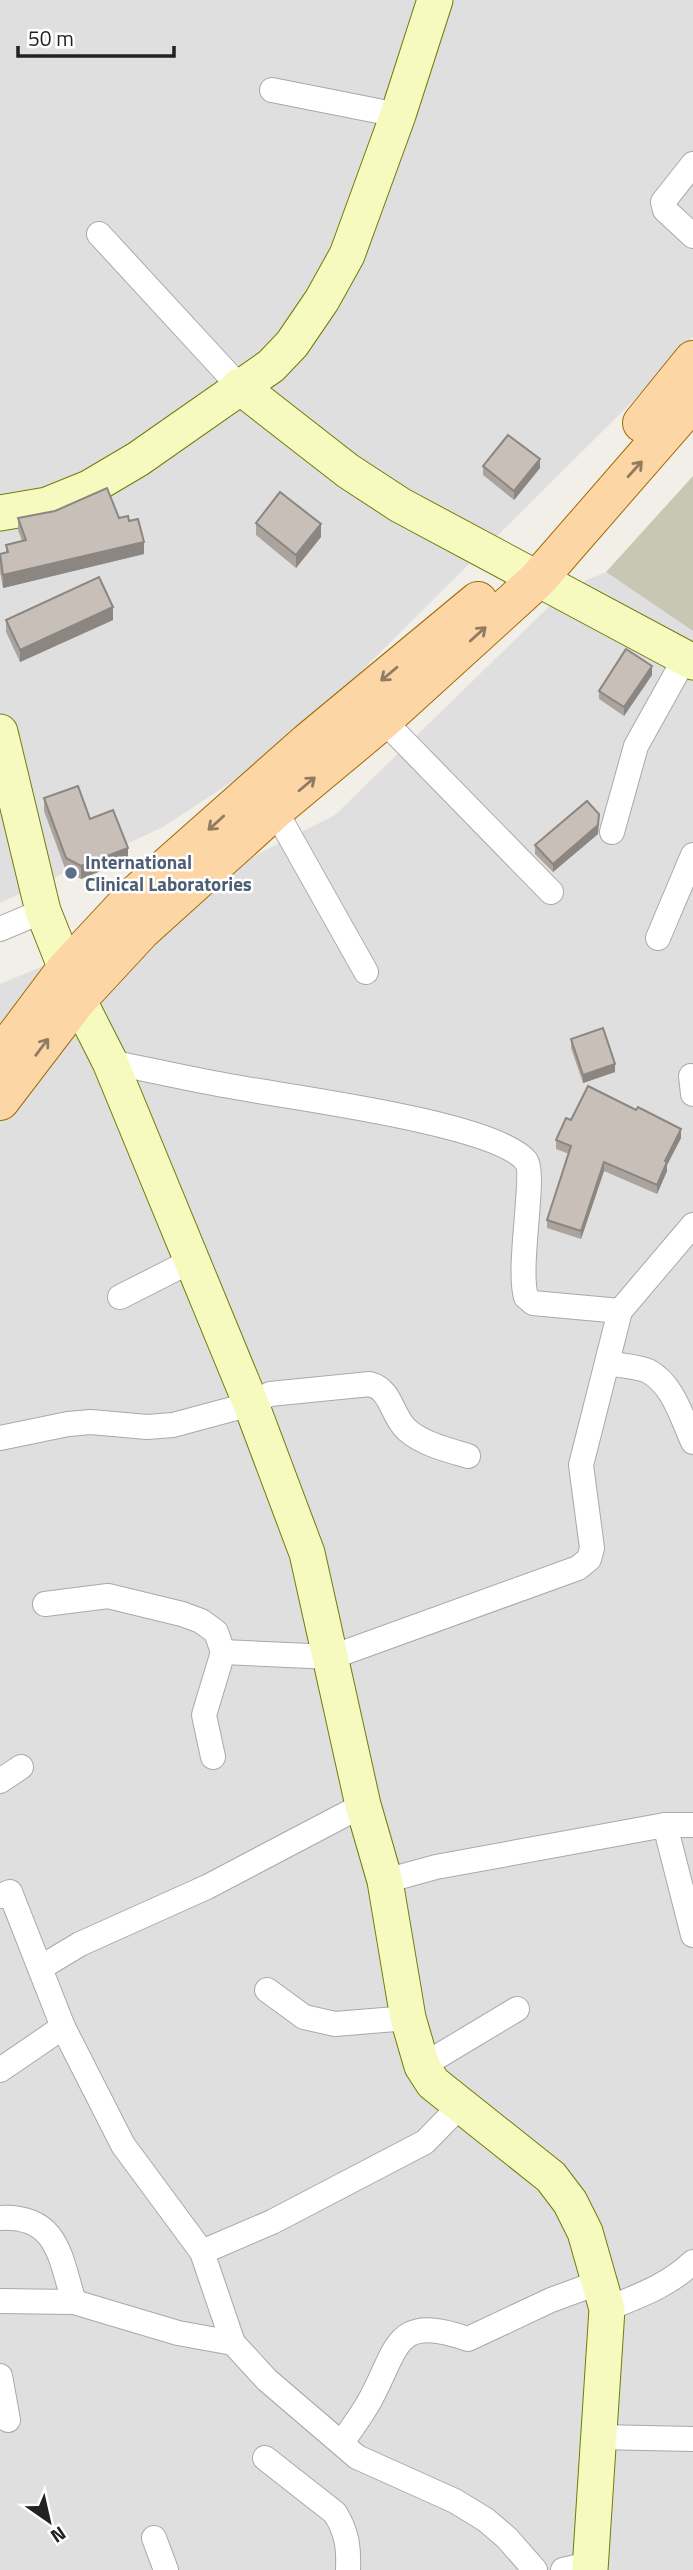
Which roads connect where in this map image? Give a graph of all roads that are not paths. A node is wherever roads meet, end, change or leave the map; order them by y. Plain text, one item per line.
1 (435, 0) edge
2 (272, 90) dead end
3 (398, 115) junction
4 (693, 164) edge
5 (99, 234) dead end
6 (693, 236) edge
7 (693, 360) edge
8 (239, 386) junction
9 (693, 401) edge
10 (0, 513) edge
11 (527, 574) junction
12 (689, 660) edge
13 (383, 720) junction
14 (0, 732) edge
15 (275, 810) junction
16 (612, 832) dead end
17 (693, 855) edge
18 (551, 892) dead end
19 (43, 911) junction
20 (0, 929) edge
21 (658, 938) dead end
22 (366, 972) dead end
23 (72, 984) junction
24 (0, 1057) edge
25 (110, 1062) junction
26 (0, 1101) edge
27 (693, 1225) edge
28 (191, 1261) junction
29 (120, 1297) dead end
30 (620, 1311) junction
31 (609, 1363) junction
32 (251, 1404) junction
33 (686, 1405) edge
34 (0, 1438) edge
35 (693, 1442) edge
36 (468, 1456) dead end
37 (45, 1604) dead end
38 (223, 1652) junction
39 (332, 1657) junction
40 (213, 1757) dead end
41 (21, 1767) dead end
42 (0, 1781) edge
43 (363, 1805) junction
44 (665, 1825) junction
45 (693, 1825) edge
46 (385, 1881) junction
47 (3, 1888) edge
48 (693, 1935) edge
49 (40, 1968) junction
50 (267, 1990) dead end
51 (517, 2009) dead end
52 (408, 2018) junction
53 (62, 2027) junction
54 (422, 2066) junction
55 (0, 2070) edge
56 (461, 2105) junction
57 (0, 2218) edge
58 (202, 2252) junction
59 (693, 2262) edge
60 (604, 2296) junction
61 (0, 2301) edge
62 (74, 2302) junction
63 (233, 2343) junction
64 (0, 2376) edge
65 (8, 2420) dead end
66 (598, 2437) junction
67 (693, 2439) edge
68 (342, 2443) junction
69 (265, 2458) dead end
70 (154, 2538) dead end
71 (581, 2568) edge
72 (166, 2570) edge
73 (348, 2570) edge
74 (535, 2570) edge

1 - 3 street
2 - 3 street
3 - 8 street
4 - 6 street
5 - 8 street
7 - 11 main road
8 - 10 street
8 - 11 street
11 -> 9 main road
11 - 12 street
13 -> 11 main road
11 -> 23 main road
12 - 16 street
15 -> 13 main road
13 - 18 street
14 - 19 street
15 - 22 street
15 - 23 main road
17 - 21 street
19 - 20 street
19 - 23 street
23 - 24 main road
23 - 25 street
26 -> 23 main road
25 - 28 street
25 - 30 street
27 - 30 street
28 - 29 street
28 - 32 street
30 - 31 street
31 - 33 street
31 - 39 street
32 - 34 street
32 - 36 street
32 - 39 street
33 - 35 street
37 - 38 street
38 - 39 street
38 - 40 street
39 - 43 street
41 - 42 street
43 - 46 street
43 - 49 street
44 - 45 street
44 - 46 street
44 - 48 street
46 - 52 street
47 - 49 street
49 - 53 street
50 - 52 street
51 - 54 street
52 - 54 street
53 - 55 street
53 - 58 street
54 - 56 street
56 - 58 street
56 - 60 street
57 - 62 street
58 - 63 street
59 - 60 street
60 - 66 street
60 - 68 street
61 - 62 street
62 - 63 street
63 - 68 street
64 - 65 street
66 - 67 street
66 - 71 street
68 - 74 street
69 - 73 street
70 - 72 street

